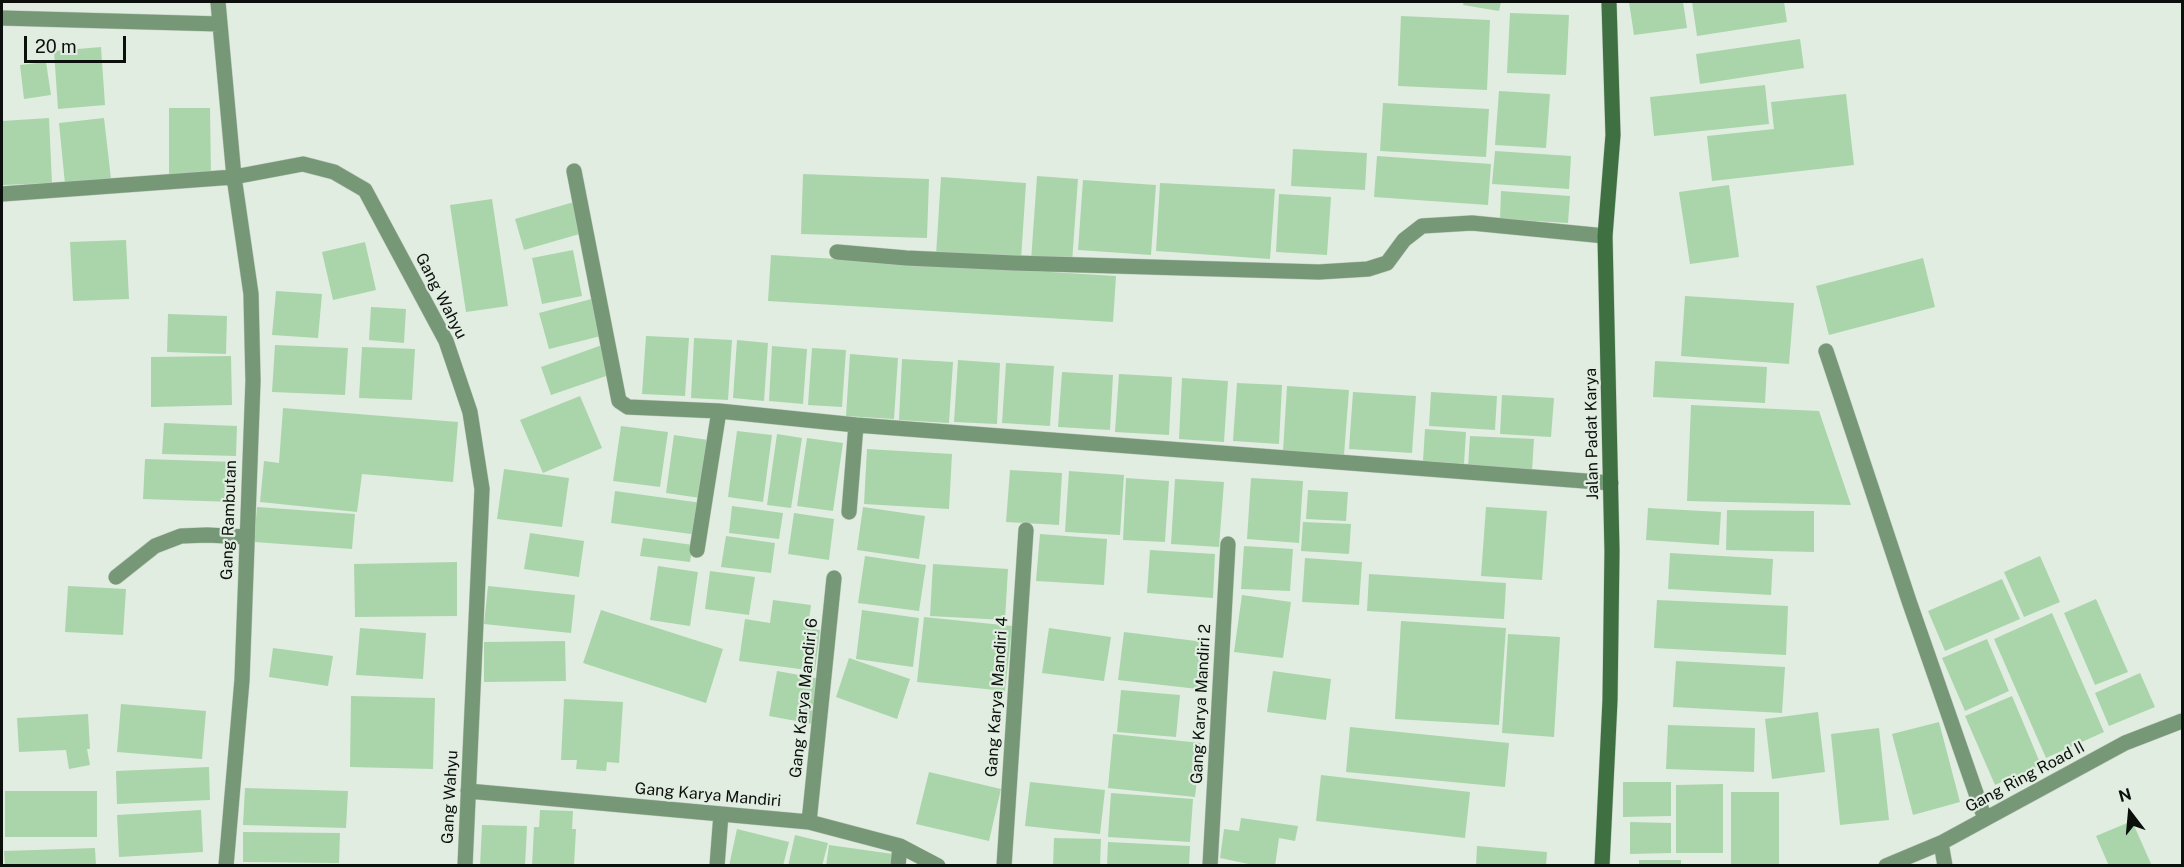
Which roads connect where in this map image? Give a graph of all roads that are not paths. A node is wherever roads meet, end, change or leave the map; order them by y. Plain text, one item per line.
1 (218, 2) edge
2 (1609, 2) edge
3 (2, 18) edge
4 (220, 24) junction
5 (574, 171) dead end
6 (234, 177) junction
7 (2, 194) edge
8 (1605, 236) junction
9 (837, 252) dead end
10 (1826, 351) dead end
11 (719, 411) junction
12 (856, 425) junction
13 (1611, 483) junction
14 (849, 512) dead end
15 (1026, 530) dead end
16 (247, 537) junction
17 (1228, 544) dead end
18 (697, 550) dead end
19 (116, 577) dead end
20 (834, 578) dead end
21 (2182, 721) edge
22 (468, 791) junction
23 (721, 814) junction
24 (1985, 819) junction
25 (810, 822) junction
26 (1941, 843) junction
27 (900, 846) junction
28 (226, 866) edge
29 (465, 866) edge
30 (717, 866) edge
31 (898, 866) edge
32 (938, 866) edge
33 (1004, 866) edge
34 (1210, 866) edge
35 (1602, 866) edge
36 (1886, 866) edge
37 (1945, 866) edge

1 - 4 street, Gang Rambutan
2 - 8 main road, Jalan Padat Karya
3 - 4 street
4 - 6 street, Gang Rambutan
5 - 11 street
6 - 7 street, Gang Wahyu
6 - 16 street, Gang Rambutan
6 - 22 street, Gang Wahyu
8 - 9 street
8 - 13 main road, Jalan Padat Karya
10 - 24 street
11 - 12 street
11 - 18 street
12 - 13 street
12 - 14 street
13 - 35 main road, Jalan Padat Karya
15 - 33 street, Gang Karya Mandiri 4
16 - 19 street
16 - 28 street, Gang Rambutan
17 - 34 street, Gang Karya Mandiri 2
20 - 25 street, Gang Karya Mandiri 6
21 - 24 street, Gang Ring Road II
22 - 23 street, Gang Karya Mandiri
22 - 29 street, Gang Wahyu
23 - 25 street, Gang Karya Mandiri
23 - 30 street
24 - 26 street, Gang Ring Road II
25 - 27 street, Gang Karya Mandiri
26 - 36 street, Gang Ring Road II
26 - 37 street
27 - 31 street
27 - 32 street, Gang Karya Mandiri

